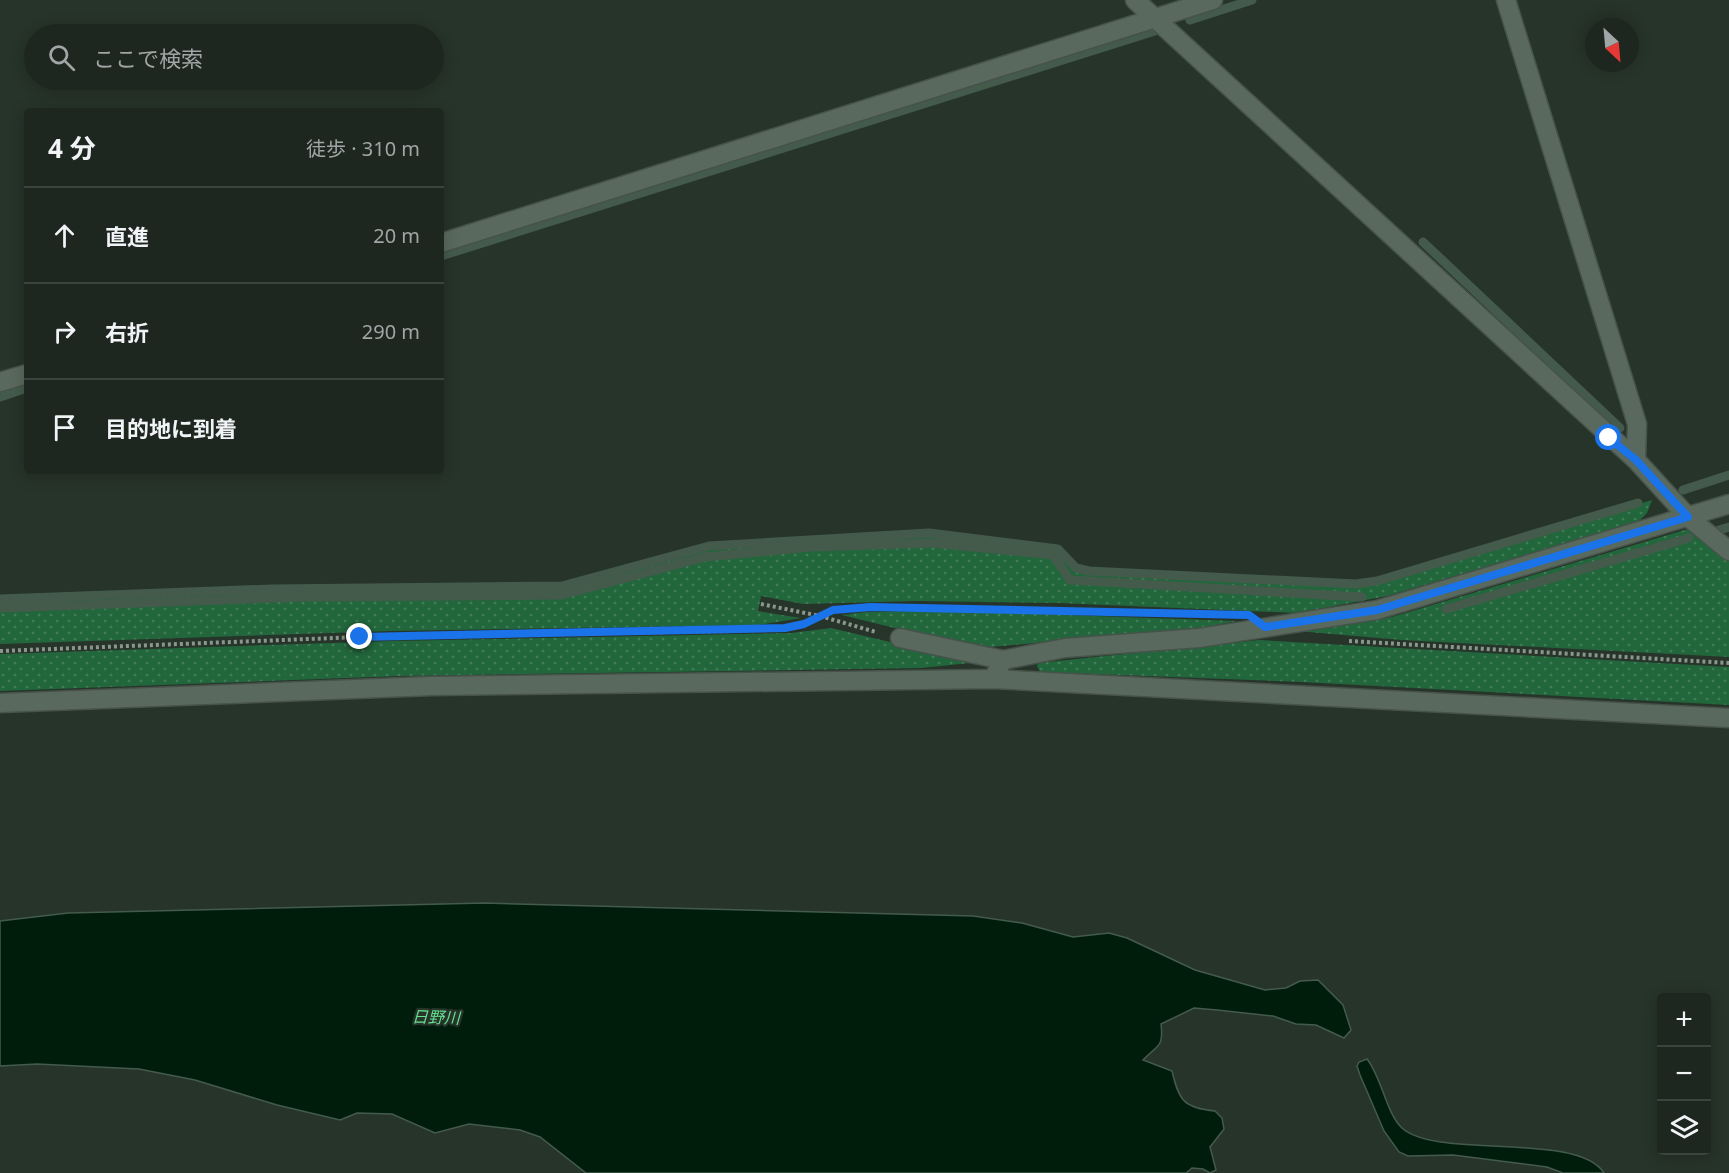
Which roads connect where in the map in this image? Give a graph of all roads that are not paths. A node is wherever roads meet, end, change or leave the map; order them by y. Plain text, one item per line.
1 (1135, 0) edge
2 (1213, 0) edge
3 (1506, 0) edge
4 (1155, 19) junction
5 (444, 242) edge
6 (24, 375) edge
7 (0, 382) edge
8 (1636, 460) junction
9 (1729, 504) edge
10 (1688, 517) junction
11 (1729, 551) edge
12 (900, 638) road end
13 (1004, 660) junction
14 (993, 679) junction
15 (0, 703) edge
16 (1729, 718) edge

1 - 4 street
2 - 4 street
3 - 8 street
4 - 5 street
4 - 8 street
6 - 7 street
8 - 10 street
9 - 10 street
10 - 11 street
10 - 13 street
12 - 13 street
13 - 14 street
14 - 15 street
14 - 16 street

